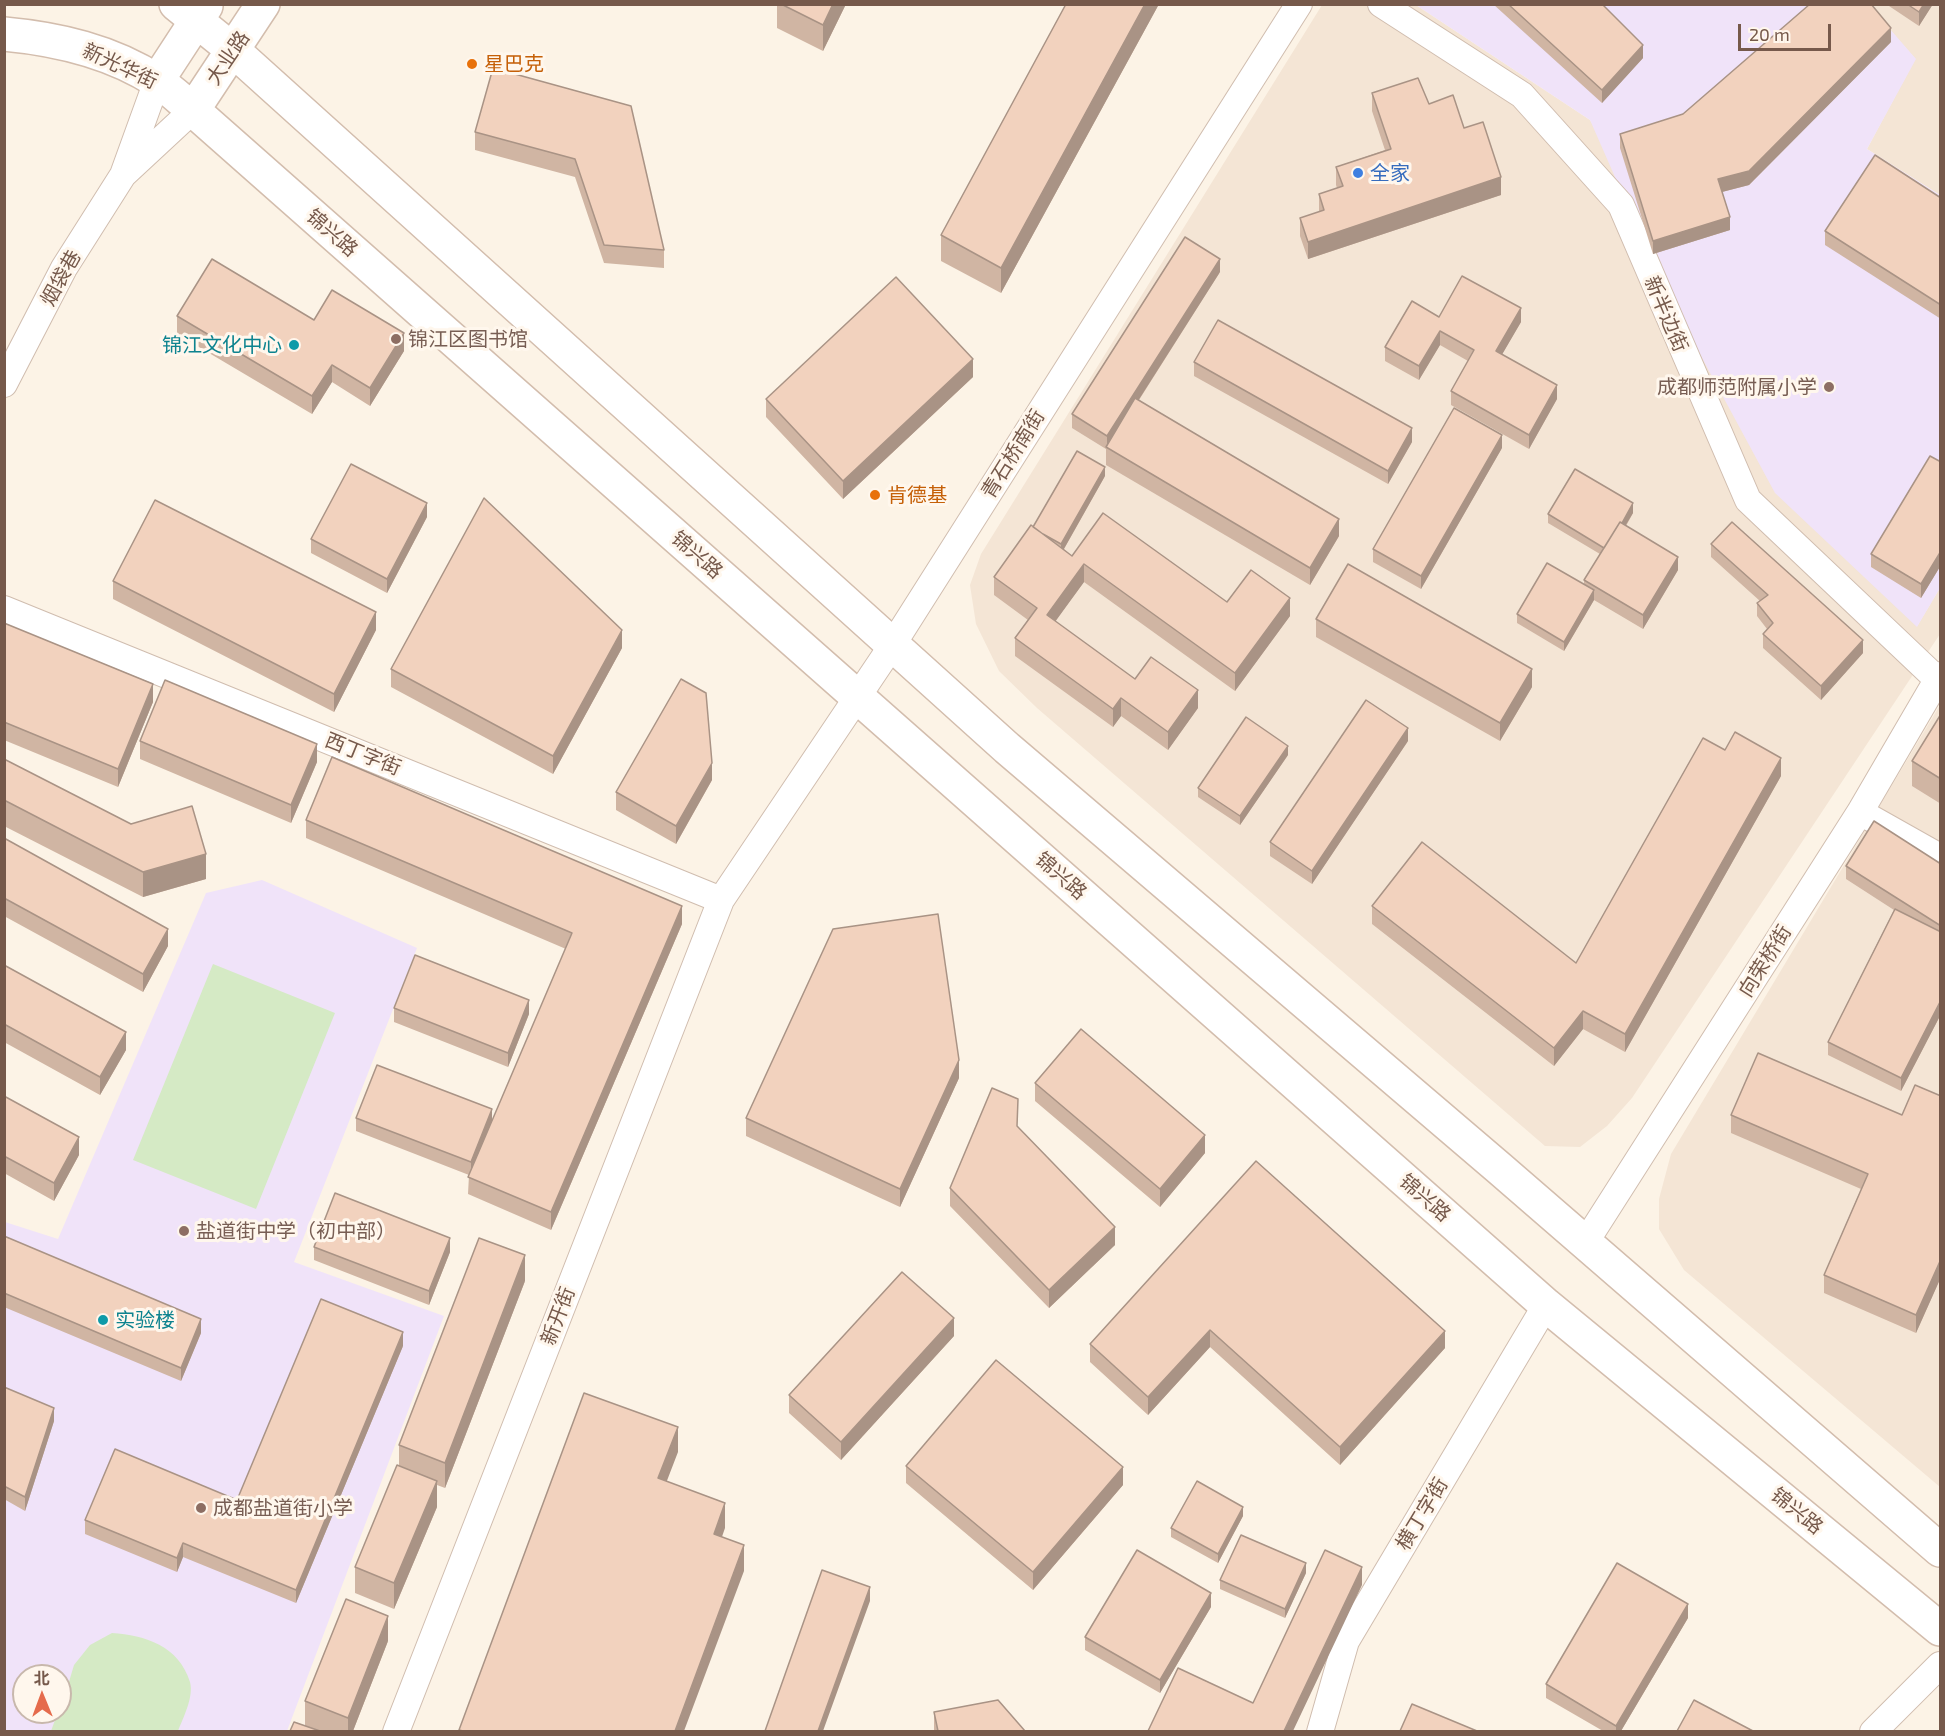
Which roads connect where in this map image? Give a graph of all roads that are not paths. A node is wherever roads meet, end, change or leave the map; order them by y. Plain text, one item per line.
1 (263, 4) edge
2 (1299, 4) edge
3 (1381, 4) edge
4 (193, 11) edge
5 (4, 34) edge
6 (234, 51) junction
7 (156, 81) junction
8 (193, 110) junction
9 (123, 175) junction
10 (4, 384) edge
11 (4, 609) edge
12 (893, 644) junction
13 (1940, 679) edge
14 (858, 697) junction
15 (1860, 812) junction
16 (1941, 858) edge
17 (721, 900) junction
18 (1586, 1243) junction
19 (1546, 1305) junction
20 (1941, 1550) edge
21 (1941, 1629) edge
22 (1941, 1665) edge
23 (396, 1731) edge
24 (1320, 1731) edge
25 (1873, 1731) edge

1 - 6 main road, 大业路
2 - 12 street, 青石桥南街
3 - 13 street, 新半边街
4 - 6 main road
4 - 7 main road
5 - 7 main road, 新光华街
6 - 8 main road, 大业路
6 - 12 main road
7 - 8 main road, 新光华街
7 - 9 street
8 - 9 street
8 - 14 main road, 锦兴路
9 - 10 street, 烟袋巷
11 - 17 street, 西丁字街
12 - 14 street, 青石桥南街
12 - 18 main road
13 - 15 street, 向荣桥街
14 - 17 street, 青石桥南街
14 - 19 main road, 锦兴路
15 - 16 street
15 - 18 street, 向荣桥街
17 - 23 street, 新开街
18 - 20 main road
19 - 21 main road, 锦兴路
19 - 24 street, 横丁字街
22 - 25 street

